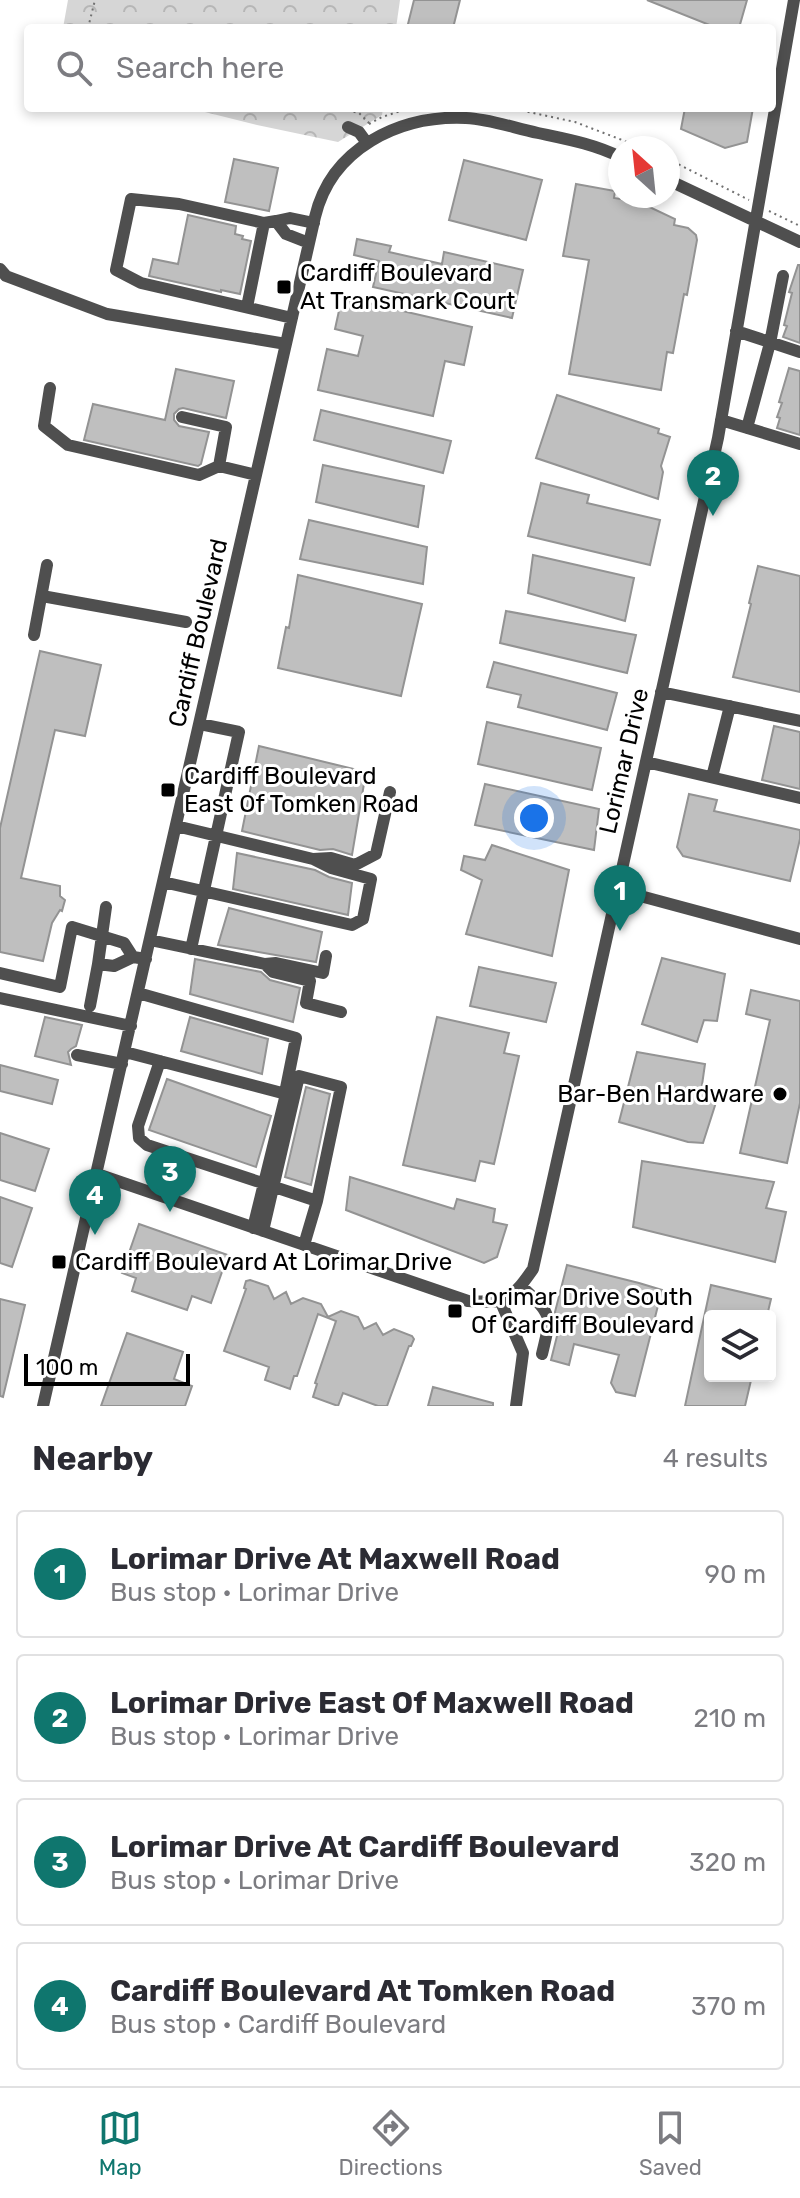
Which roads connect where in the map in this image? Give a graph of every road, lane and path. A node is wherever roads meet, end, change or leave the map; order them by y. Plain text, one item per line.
1 (95, 0) edge
2 (794, 0) edge
3 (89, 24) edge
4 (776, 99) edge
5 (398, 112) edge
6 (529, 112) edge
7 (774, 112) edge
8 (382, 117) dead end
9 (348, 127) dead end
10 (612, 136) edge
11 (367, 143) junction
12 (608, 152) edge
13 (680, 165) edge
14 (680, 186) edge
15 (735, 193) dead end
16 (773, 214) dead end
17 (754, 221) junction
18 (270, 222) junction
19 (314, 223) junction
20 (800, 226) edge
21 (800, 242) edge
22 (309, 243) junction
23 (0, 269) edge
24 (783, 276) dead end
25 (247, 307) junction
26 (292, 318) junction
27 (736, 331) junction
28 (770, 343) junction
29 (286, 344) junction
30 (800, 352) edge
31 (50, 388) dead end
32 (182, 417) dead end
33 (721, 420) junction
34 (747, 428) junction
35 (800, 444) edge
36 (219, 466) junction
37 (256, 475) junction
38 (47, 565) dead end
39 (42, 596) junction
40 (186, 622) dead end
41 (34, 635) dead end
42 (661, 692) junction
43 (730, 706) junction
44 (800, 721) edge
45 (200, 724) junction
46 (646, 762) junction
47 (712, 777) junction
48 (390, 792) dead end
49 (800, 798) edge
50 (176, 826) junction
51 (215, 835) junction
52 (313, 859) junction
53 (163, 882) junction
54 (618, 890) junction
55 (203, 891) junction
56 (106, 907) dead end
57 (102, 937) junction
58 (800, 939) edge
59 (150, 940) junction
60 (191, 949) junction
61 (326, 956) dead end
62 (139, 958) junction
63 (98, 964) junction
64 (265, 964) junction
65 (0, 973) edge
66 (138, 993) junction
67 (0, 998) edge
68 (90, 1006) dead end
69 (341, 1012) dead end
70 (131, 1026) junction
71 (77, 1055) dead end
72 (123, 1058) junction
73 (160, 1061) junction
74 (285, 1093) junction
75 (97, 1174) junction
76 (269, 1186) junction
77 (317, 1201) junction
78 (258, 1229) junction
79 (304, 1245) junction
80 (521, 1286) junction
81 (500, 1300) junction
82 (542, 1354) dead end
83 (43, 1406) edge
84 (516, 1406) edge

1 - 3 path
2 - 4 street, Lorimar Drive
5 - 8 path
6 - 10 path
7 - 17 street, Lorimar Drive
9 - 11 street
11 - 12 street, Cardiff Boulevard
11 - 19 street, Cardiff Boulevard
13 - 15 path
14 - 17 street
16 - 20 path
17 - 21 street
17 - 27 street, Lorimar Drive
18 - 19 street
18 - 22 street
18 - 25 street
18 - 25 street
19 - 22 street, Cardiff Boulevard
22 - 26 street, Cardiff Boulevard
23 - 29 street
24 - 28 street
25 - 26 street
26 - 29 street, Cardiff Boulevard
27 - 28 street
27 - 33 street, Lorimar Drive
28 - 30 street
28 - 34 street
29 - 37 street, Cardiff Boulevard
31 - 36 street
32 - 36 street
33 - 34 street
33 - 42 street, Lorimar Drive
34 - 35 street
36 - 37 street
37 - 45 street, Cardiff Boulevard
38 - 39 street
39 - 40 street
39 - 41 street
42 - 43 street
42 - 46 street, Lorimar Drive
43 - 44 street
43 - 47 street
45 - 50 street, Cardiff Boulevard
45 - 51 street
46 - 47 street
46 - 54 street, Lorimar Drive
47 - 49 street
48 - 52 street
50 - 51 street
50 - 53 street, Cardiff Boulevard
51 - 52 street
51 - 55 street
52 - 55 street
53 - 55 street
53 - 59 street, Cardiff Boulevard
54 - 58 street
54 - 80 street, Lorimar Drive
55 - 60 street
56 - 57 street
57 - 62 street
57 - 63 street
57 - 65 street
59 - 60 street
59 - 62 street, Cardiff Boulevard
60 - 64 street
61 - 64 street
62 - 63 street
62 - 66 street, Cardiff Boulevard
63 - 68 street
64 - 69 street
66 - 70 street, Cardiff Boulevard
66 - 74 street
67 - 70 street
70 - 72 street, Cardiff Boulevard
71 - 72 street
72 - 73 street
72 - 75 street, Cardiff Boulevard
73 - 74 street
73 - 76 street
74 - 76 street
75 - 78 street
75 - 83 street, Cardiff Boulevard
76 - 77 street
76 - 77 street
76 - 78 street
77 - 79 street
78 - 79 street
79 - 81 street
80 - 81 street
80 - 82 street
81 - 84 street

